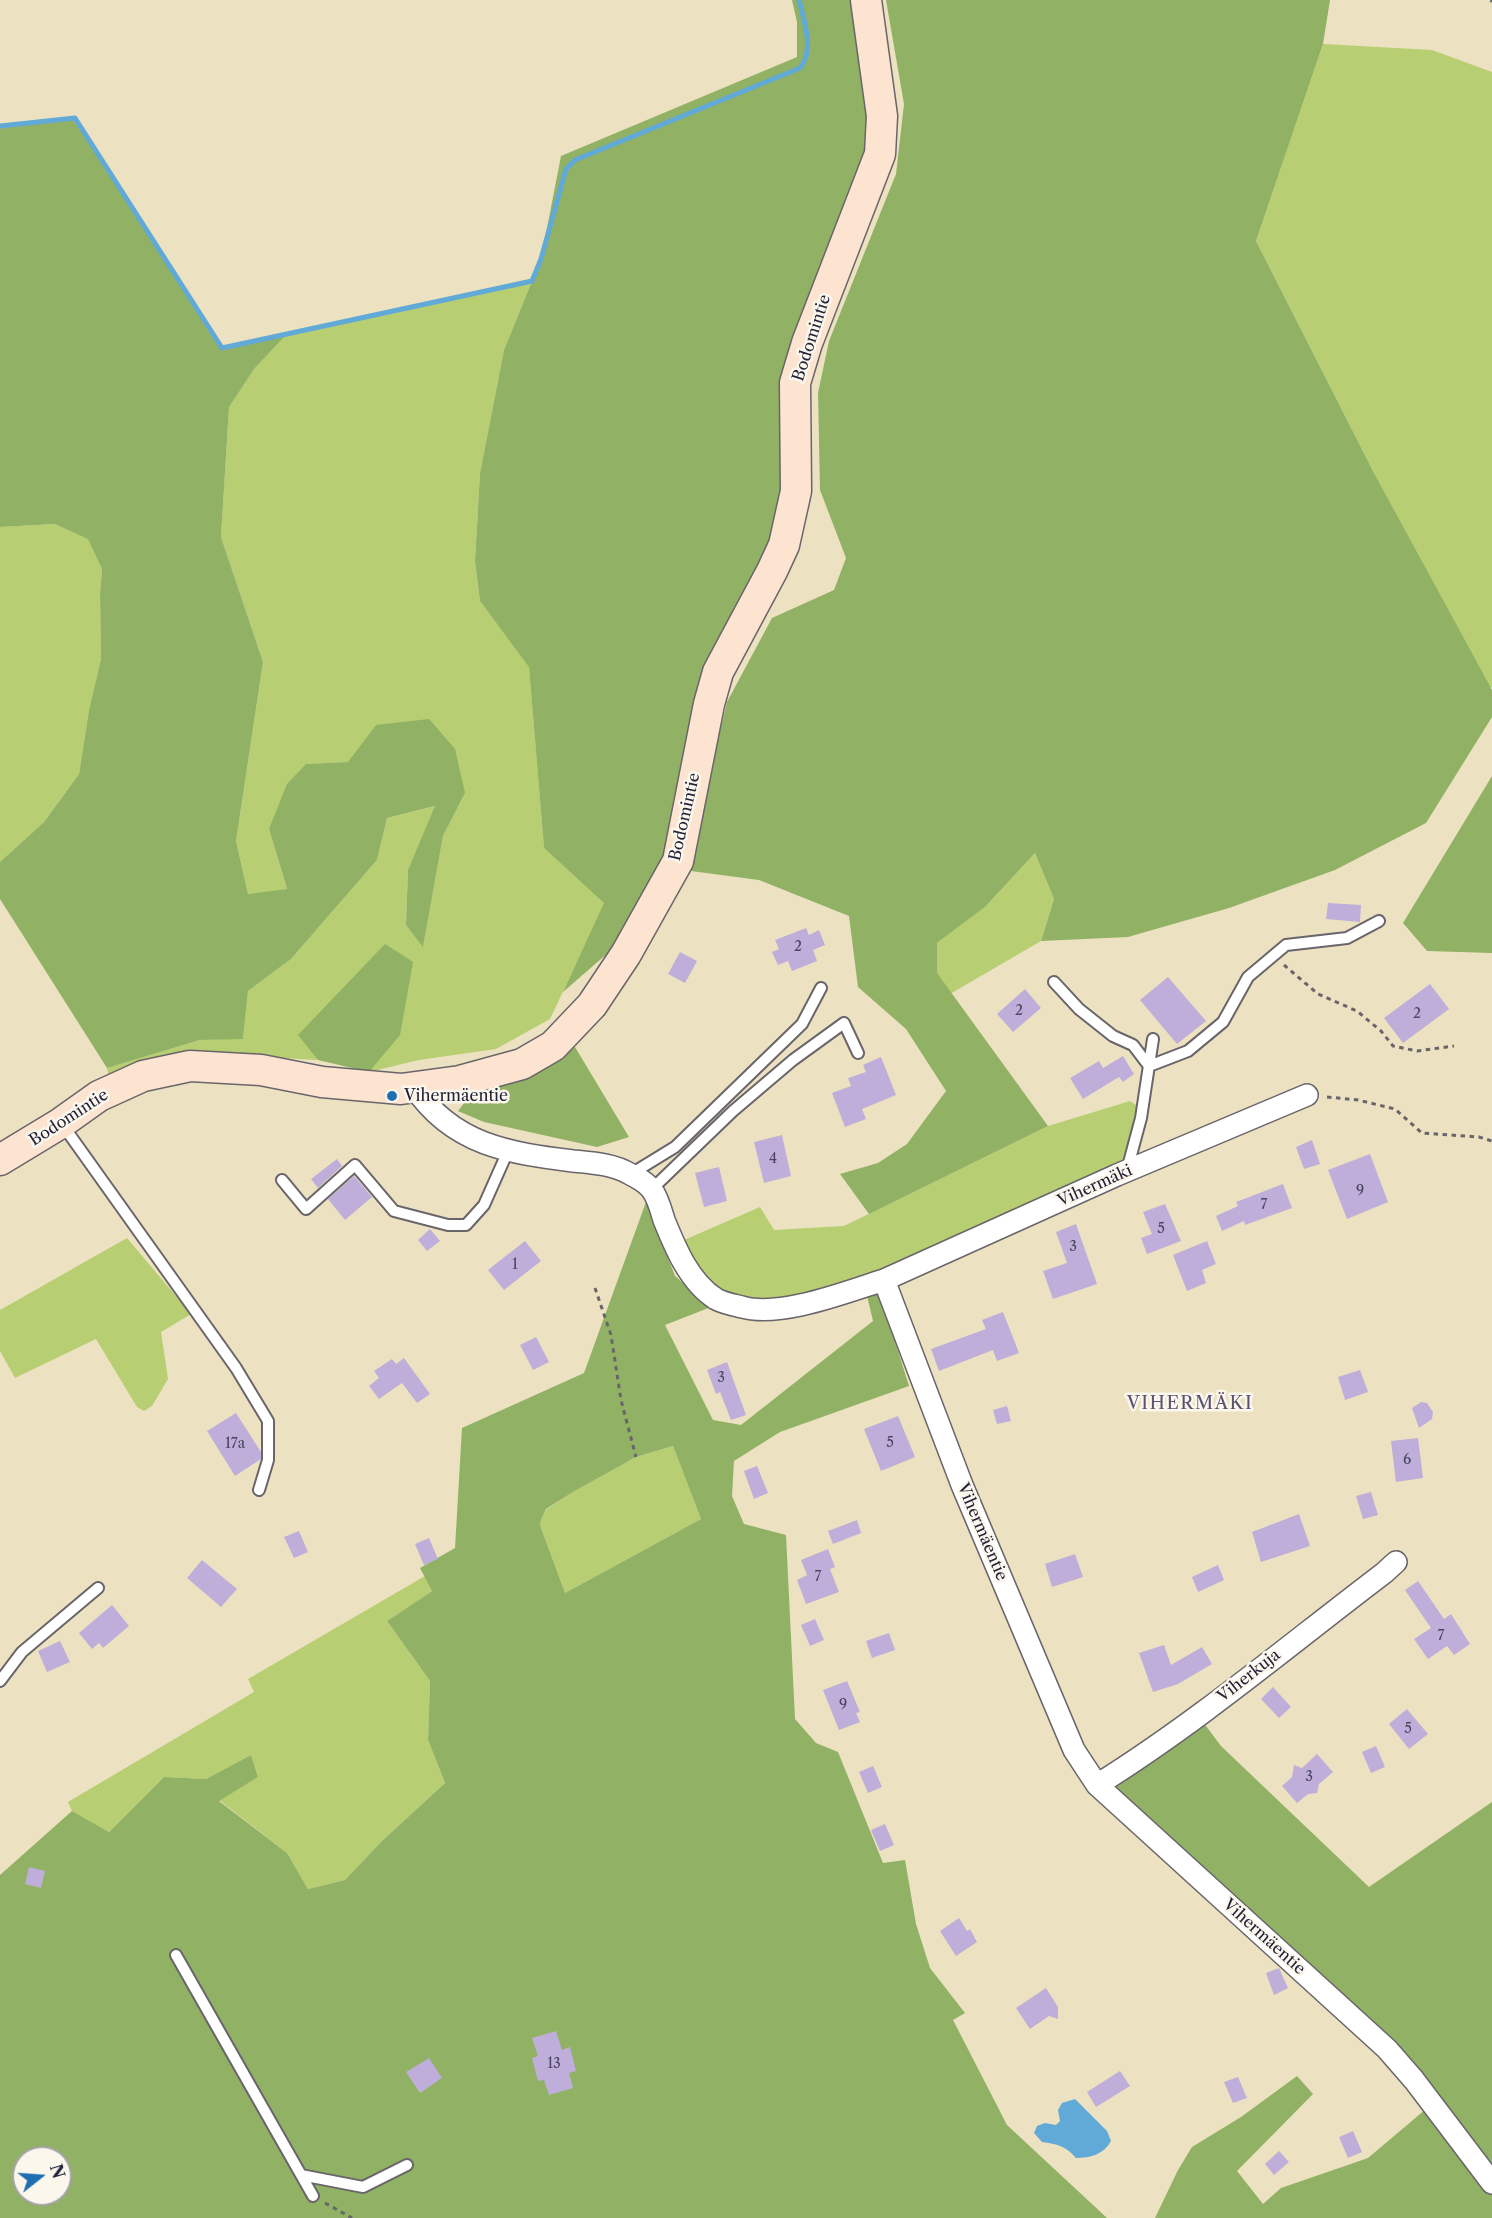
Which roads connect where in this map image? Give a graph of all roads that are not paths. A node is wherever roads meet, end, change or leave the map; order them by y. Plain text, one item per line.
1 (866, 0) edge
2 (1379, 921) dead end
3 (1054, 982) dead end
4 (821, 987) dead end
5 (1153, 1039) dead end
6 (858, 1053) dead end
7 (1149, 1066) junction
8 (414, 1087) junction
9 (1307, 1095) road end
10 (62, 1123) junction
11 (508, 1151) junction
12 (0, 1160) edge
13 (1127, 1171) junction
14 (631, 1174) junction
15 (282, 1180) dead end
16 (652, 1189) junction
17 (884, 1280) junction
18 (259, 1490) dead end
19 (1396, 1562) dead end
20 (98, 1588) dead end
21 (0, 1681) edge
22 (1097, 1785) junction
23 (176, 1955) dead end
24 (407, 2165) dead end
25 (301, 2175) junction
26 (1492, 2183) edge
27 (313, 2196) road end

1 - 8 street, Bodomintie
2 - 7 lane
3 - 7 lane
4 - 14 lane
5 - 7 lane
6 - 16 lane
7 - 13 lane
8 - 10 street, Bodomintie
8 - 11 street
9 - 13 street, Vihermäki
10 - 12 street, Bodomintie
10 - 18 lane
11 - 14 street
11 - 15 lane
13 - 17 street, Vihermäki
14 - 16 street
16 - 17 street
17 - 22 street, Vihermäentie
19 - 22 street, Viherkuja
20 - 21 lane
22 - 26 street, Vihermäentie
23 - 25 lane
24 - 25 lane
25 - 27 lane

